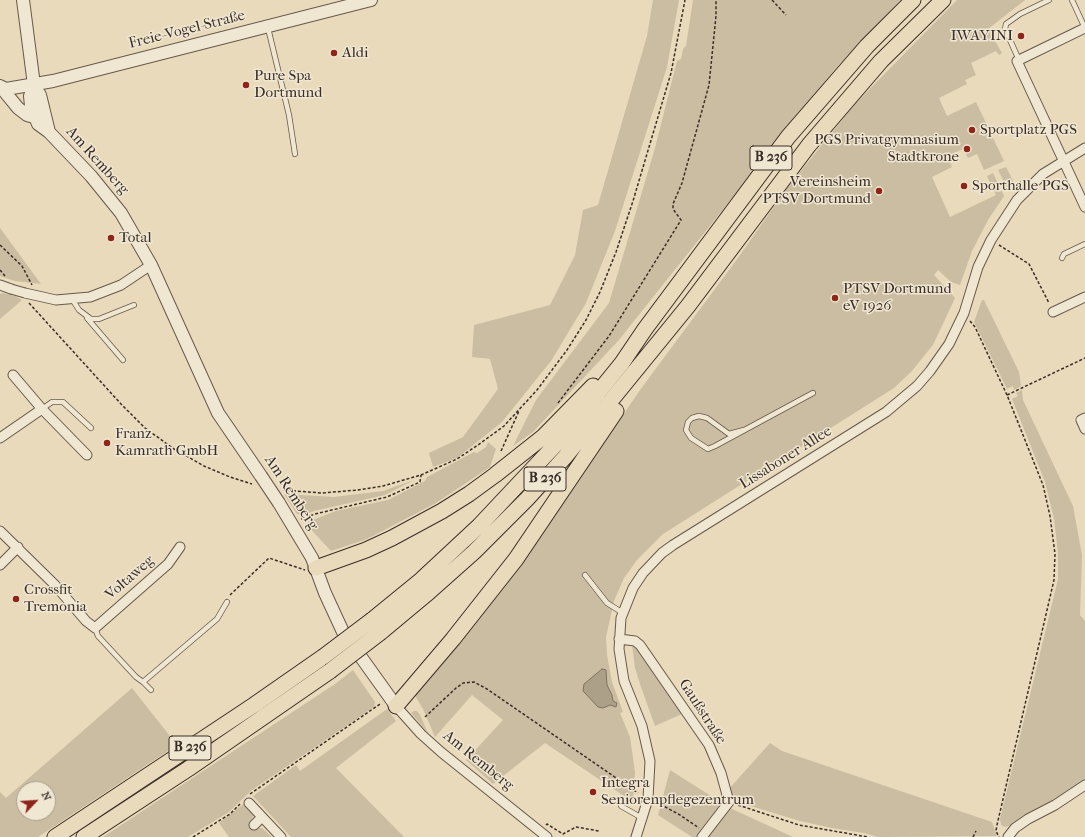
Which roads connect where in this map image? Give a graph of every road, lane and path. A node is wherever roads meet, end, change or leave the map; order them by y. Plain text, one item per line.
1 (23, 0) edge
2 (371, 0) edge
3 (685, 0) edge
4 (716, 0) edge
5 (772, 0) edge
6 (913, 0) edge
7 (943, 0) edge
8 (1049, 0) edge
9 (1072, 0) edge
10 (786, 15) dead end
11 (267, 26) junction
12 (1085, 28) edge
13 (1019, 60) junction
14 (34, 85) junction
15 (0, 86) edge
16 (34, 117) junction
17 (49, 132) junction
18 (1085, 148) edge
19 (295, 154) dead end
20 (1063, 161) junction
21 (1085, 207) edge
22 (991, 240) junction
23 (1085, 244) edge
24 (0, 245) edge
25 (1062, 258) dead end
26 (151, 266) junction
27 (0, 270) edge
28 (5, 276) dead end
29 (0, 285) edge
30 (28, 295) junction
31 (1085, 297) edge
32 (72, 300) junction
33 (134, 305) dead end
34 (688, 306) junction
35 (1053, 312) joint
36 (85, 316) junction
37 (645, 329) junction
38 (977, 332) dead end
39 (1085, 358) edge
40 (123, 360) dead end
41 (13, 375) dead end
42 (813, 393) dead end
43 (1008, 395) junction
44 (558, 403) dead end
45 (520, 408) junction
46 (42, 409) junction
47 (1085, 418) edge
48 (91, 428) dead end
49 (1085, 429) edge
50 (744, 430) junction
51 (0, 438) edge
52 (501, 451) dead end
53 (87, 454) dead end
54 (422, 475) junction
55 (258, 480) junction
56 (282, 490) dead end
57 (300, 520) dead end
58 (0, 531) edge
59 (18, 547) junction
60 (180, 547) dead end
61 (0, 565) edge
62 (312, 570) junction
63 (585, 575) dead end
64 (227, 602) joint
65 (623, 613) junction
66 (95, 628) junction
67 (619, 639) junction
68 (143, 682) junction
69 (151, 690) dead end
70 (380, 704) dead end
71 (396, 706) junction
72 (425, 718) dead end
73 (1085, 785) edge
74 (638, 793) dead end
75 (619, 799) dead end
76 (246, 801) junction
77 (657, 802) dead end
78 (729, 802) junction
79 (262, 817) junction
80 (642, 818) junction
81 (254, 825) dead end
82 (546, 826) dead end
83 (599, 831) dead end
84 (637, 832) edge
85 (976, 832) dead end
86 (703, 835) edge
87 (1009, 835) edge
88 (55, 837) edge
89 (84, 837) edge
90 (192, 837) edge
91 (281, 837) edge
92 (547, 837) edge
93 (632, 837) edge
94 (868, 837) edge
95 (973, 837) edge
96 (999, 837) edge

1 - 14 street
2 - 11 street, Freie-Vogel-Straße
3 - 45 path
4 - 44 path
5 - 10 path
6 - 37 highway, B 236
7 - 34 highway, B 236
8 - 13 lane
9 - 12 lane
11 - 14 street, Freie-Vogel-Straße
11 - 19 lane
12 - 13 street
13 - 20 street
14 - 15 street
14 - 16 street
14 - 17 street, Am Remberg
15 - 16 street, Am Remberg
16 - 17 street, Am Remberg
17 - 26 street, Am Remberg
18 - 20 street, Lissaboner Allee
20 - 21 street
20 - 22 street, Lissaboner Allee
22 - 35 path
22 - 65 street, Lissaboner Allee
23 - 25 lane
24 - 30 path
26 - 32 street
26 - 55 street, Am Remberg
27 - 28 path
29 - 30 street, bridge
30 - 32 street
30 - 55 path
31 - 35 street
32 - 36 lane
33 - 36 lane
34 - 71 highway
34 - 89 highway, B 236, bridge
36 - 40 lane
37 - 62 highway
37 - 88 highway, B 236, bridge
38 - 43 path
39 - 43 path
41 - 46 street
42 - 50 lane
43 - 96 path
45 - 52 path
45 - 54 path
46 - 48 lane
46 - 51 street
46 - 53 street
47 - 49 street
50 - 50 lane
54 - 56 path
54 - 57 path
55 - 62 street, Am Remberg, bridge
58 - 59 street
59 - 61 street
59 - 66 street
60 - 66 street, Voltaweg
62 - 64 path
62 - 71 street, Am Remberg
63 - 65 lane
64 - 68 lane
65 - 67 street, Lissaboner Allee
66 - 68 lane
67 - 78 street, Gaußstraße
67 - 80 street, Lissaboner Allee
68 - 69 lane
70 - 76 path
71 - 92 street, Am Remberg
72 - 74 path
73 - 87 street
75 - 80 lane
76 - 79 street
76 - 90 path
77 - 86 path
78 - 86 street
78 - 94 path
79 - 81 street
79 - 91 street
80 - 84 street, Lissaboner Allee
82 - 83 path
84 - 93 street, Lissaboner Allee
85 - 95 path
87 - 96 street

